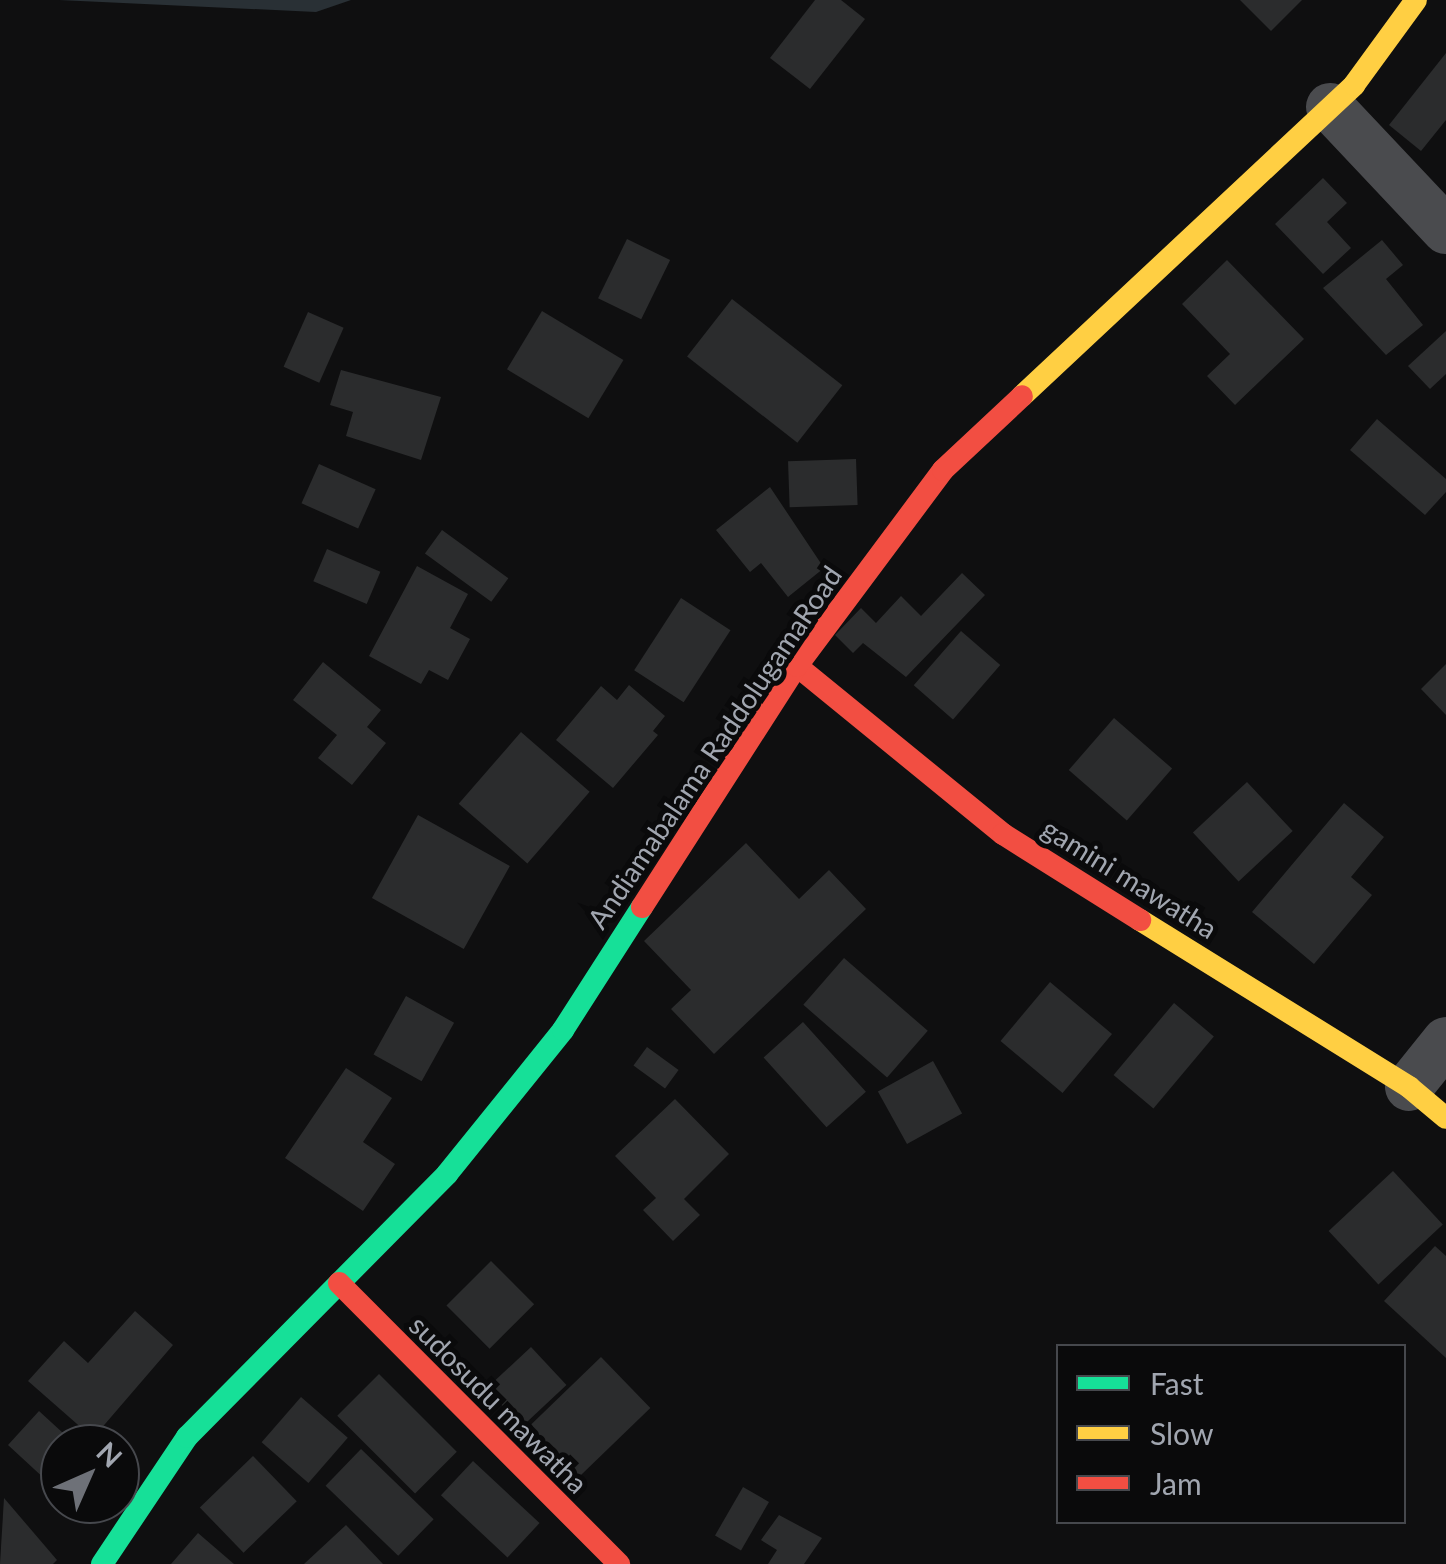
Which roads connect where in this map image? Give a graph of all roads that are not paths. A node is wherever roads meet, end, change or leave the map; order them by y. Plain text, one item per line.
1 (1416, 0) edge
2 (1330, 106) junction
3 (1446, 230) edge
4 (798, 666) junction
5 (1446, 1041) edge
6 (1409, 1087) junction
7 (1446, 1118) edge
8 (339, 1284) junction
9 (102, 1564) edge
10 (619, 1564) edge

1 - 2 street, Andiamabalama RaddolugamaRoad
2 - 3 street
2 - 4 street, Andiamabalama RaddolugamaRoad
4 - 6 street, gamini mawatha
4 - 8 street, Andiamabalama RaddolugamaRoad
5 - 6 street
6 - 7 street, gamini mawatha
8 - 9 street, Andiamabalama RaddolugamaRoad
8 - 10 street, sudosudu mawatha

